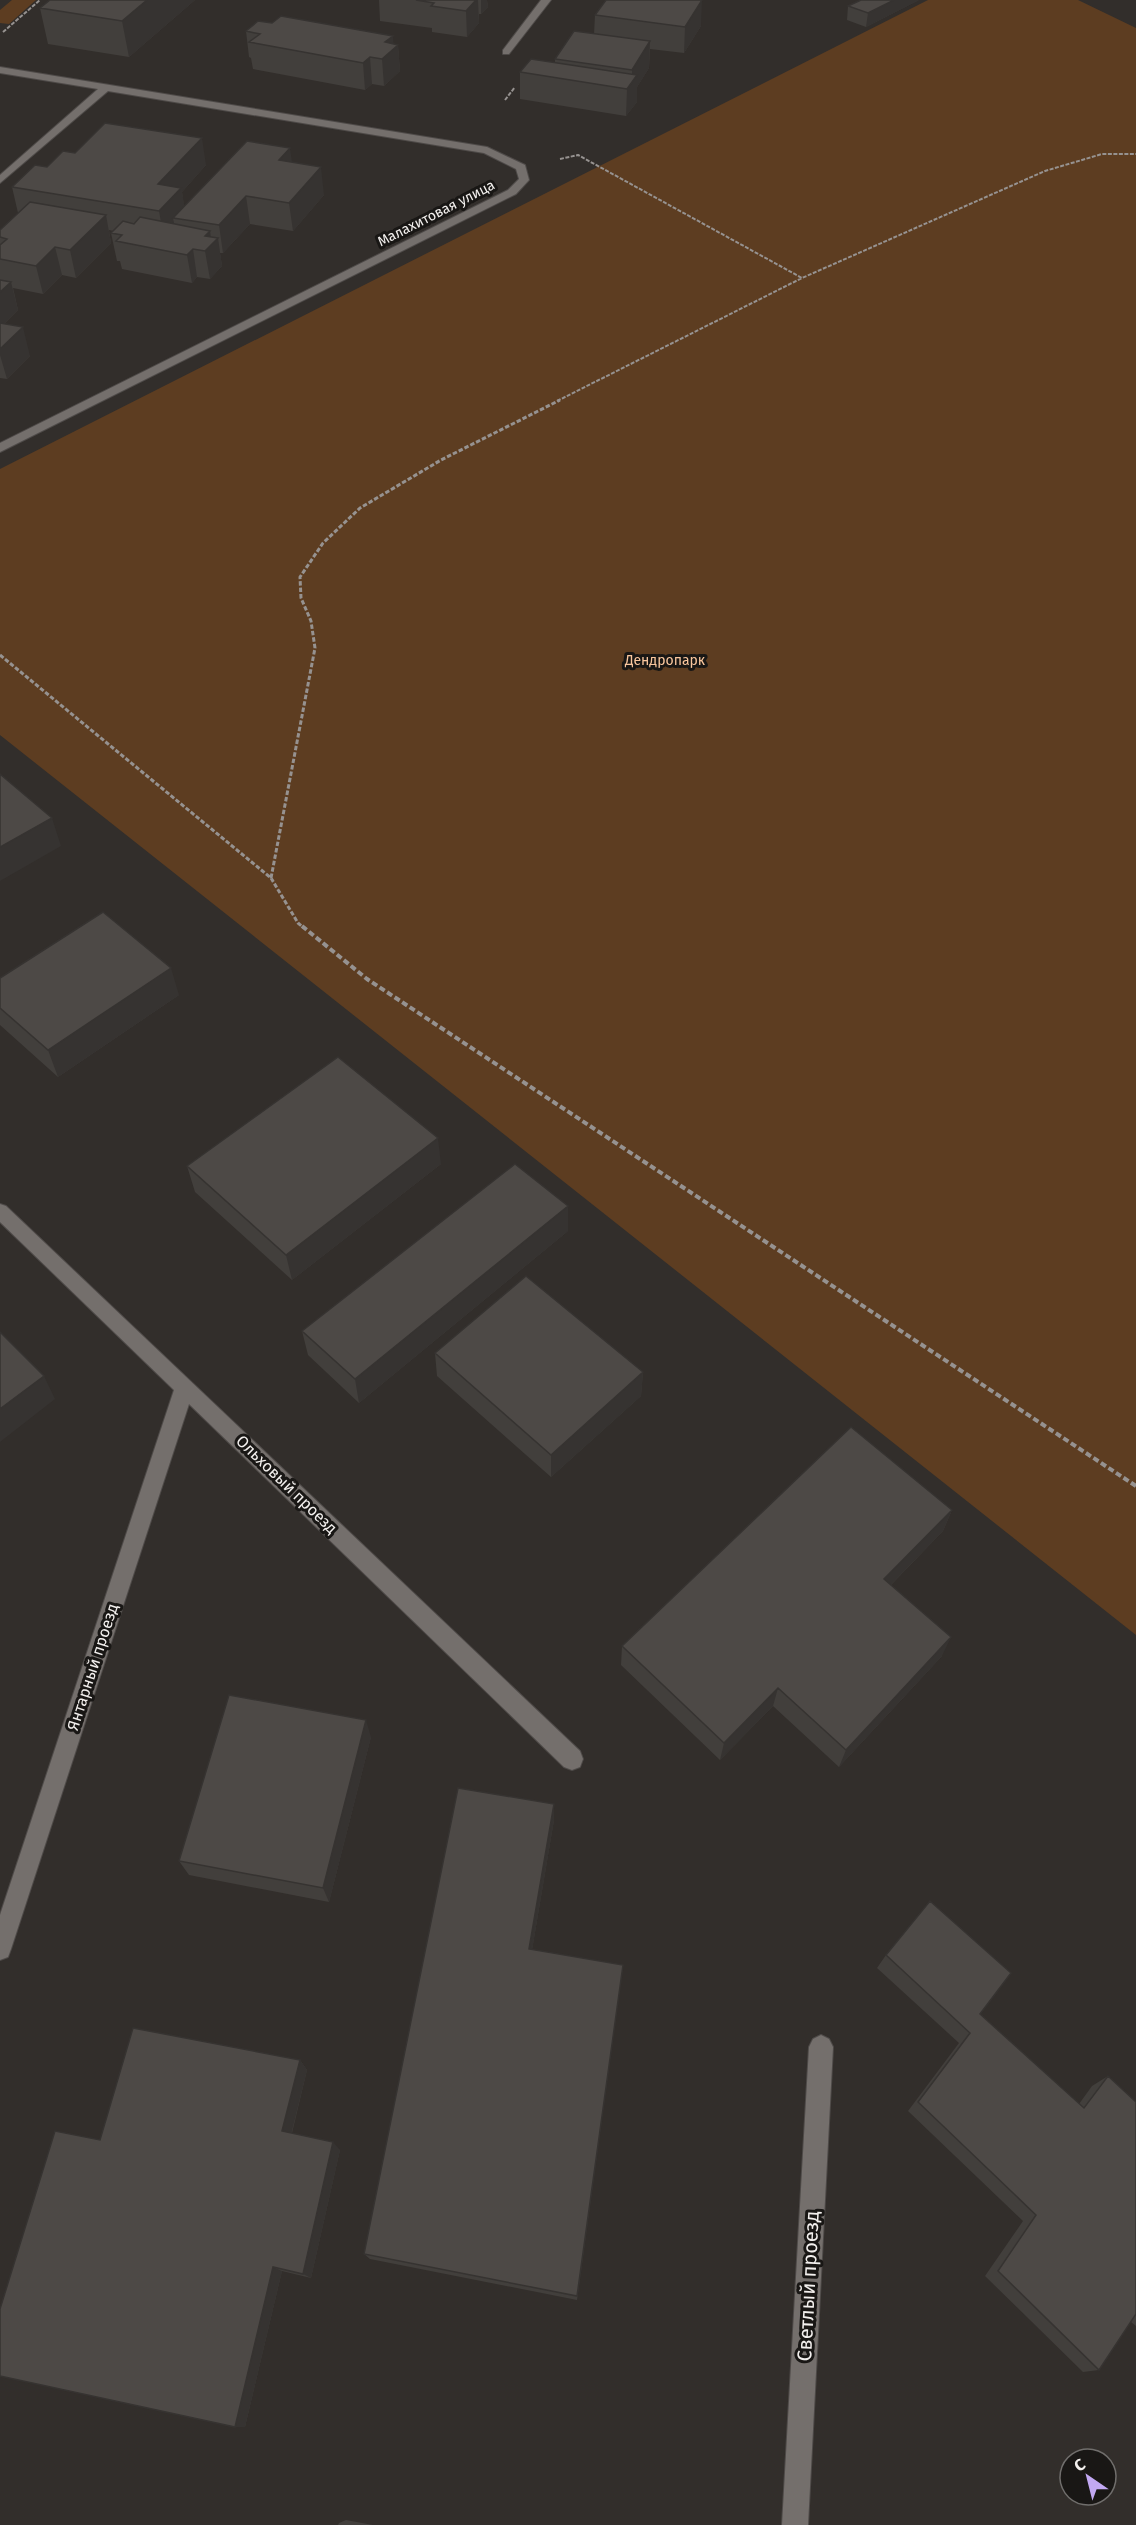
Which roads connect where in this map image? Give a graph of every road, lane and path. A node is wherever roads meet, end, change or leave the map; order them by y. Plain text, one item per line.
1 (40, 0) edge
2 (546, 0) edge
3 (0, 35) edge
4 (506, 52) dead end
5 (0, 70) edge
6 (105, 88) junction
7 (1136, 154) edge
8 (599, 166) dead end
9 (0, 180) edge
10 (802, 278) junction
11 (0, 448) edge
12 (0, 655) edge
13 (271, 878) junction
14 (0, 1211) edge
15 (185, 1386) junction
16 (1136, 1486) edge
17 (572, 1759) dead end
18 (0, 1949) edge
19 (821, 2047) dead end
20 (795, 2525) edge

1 - 3 path
2 - 4 street
5 - 6 street, Малахитовая улица
6 - 9 street
6 - 11 street, Малахитовая улица
7 - 10 path
8 - 10 path
10 - 13 path
12 - 13 path
13 - 16 path
14 - 15 street, Ольховый проезд
15 - 17 street, Ольховый проезд
15 - 18 street, Янтарный проезд
19 - 20 street, Светлый проезд

